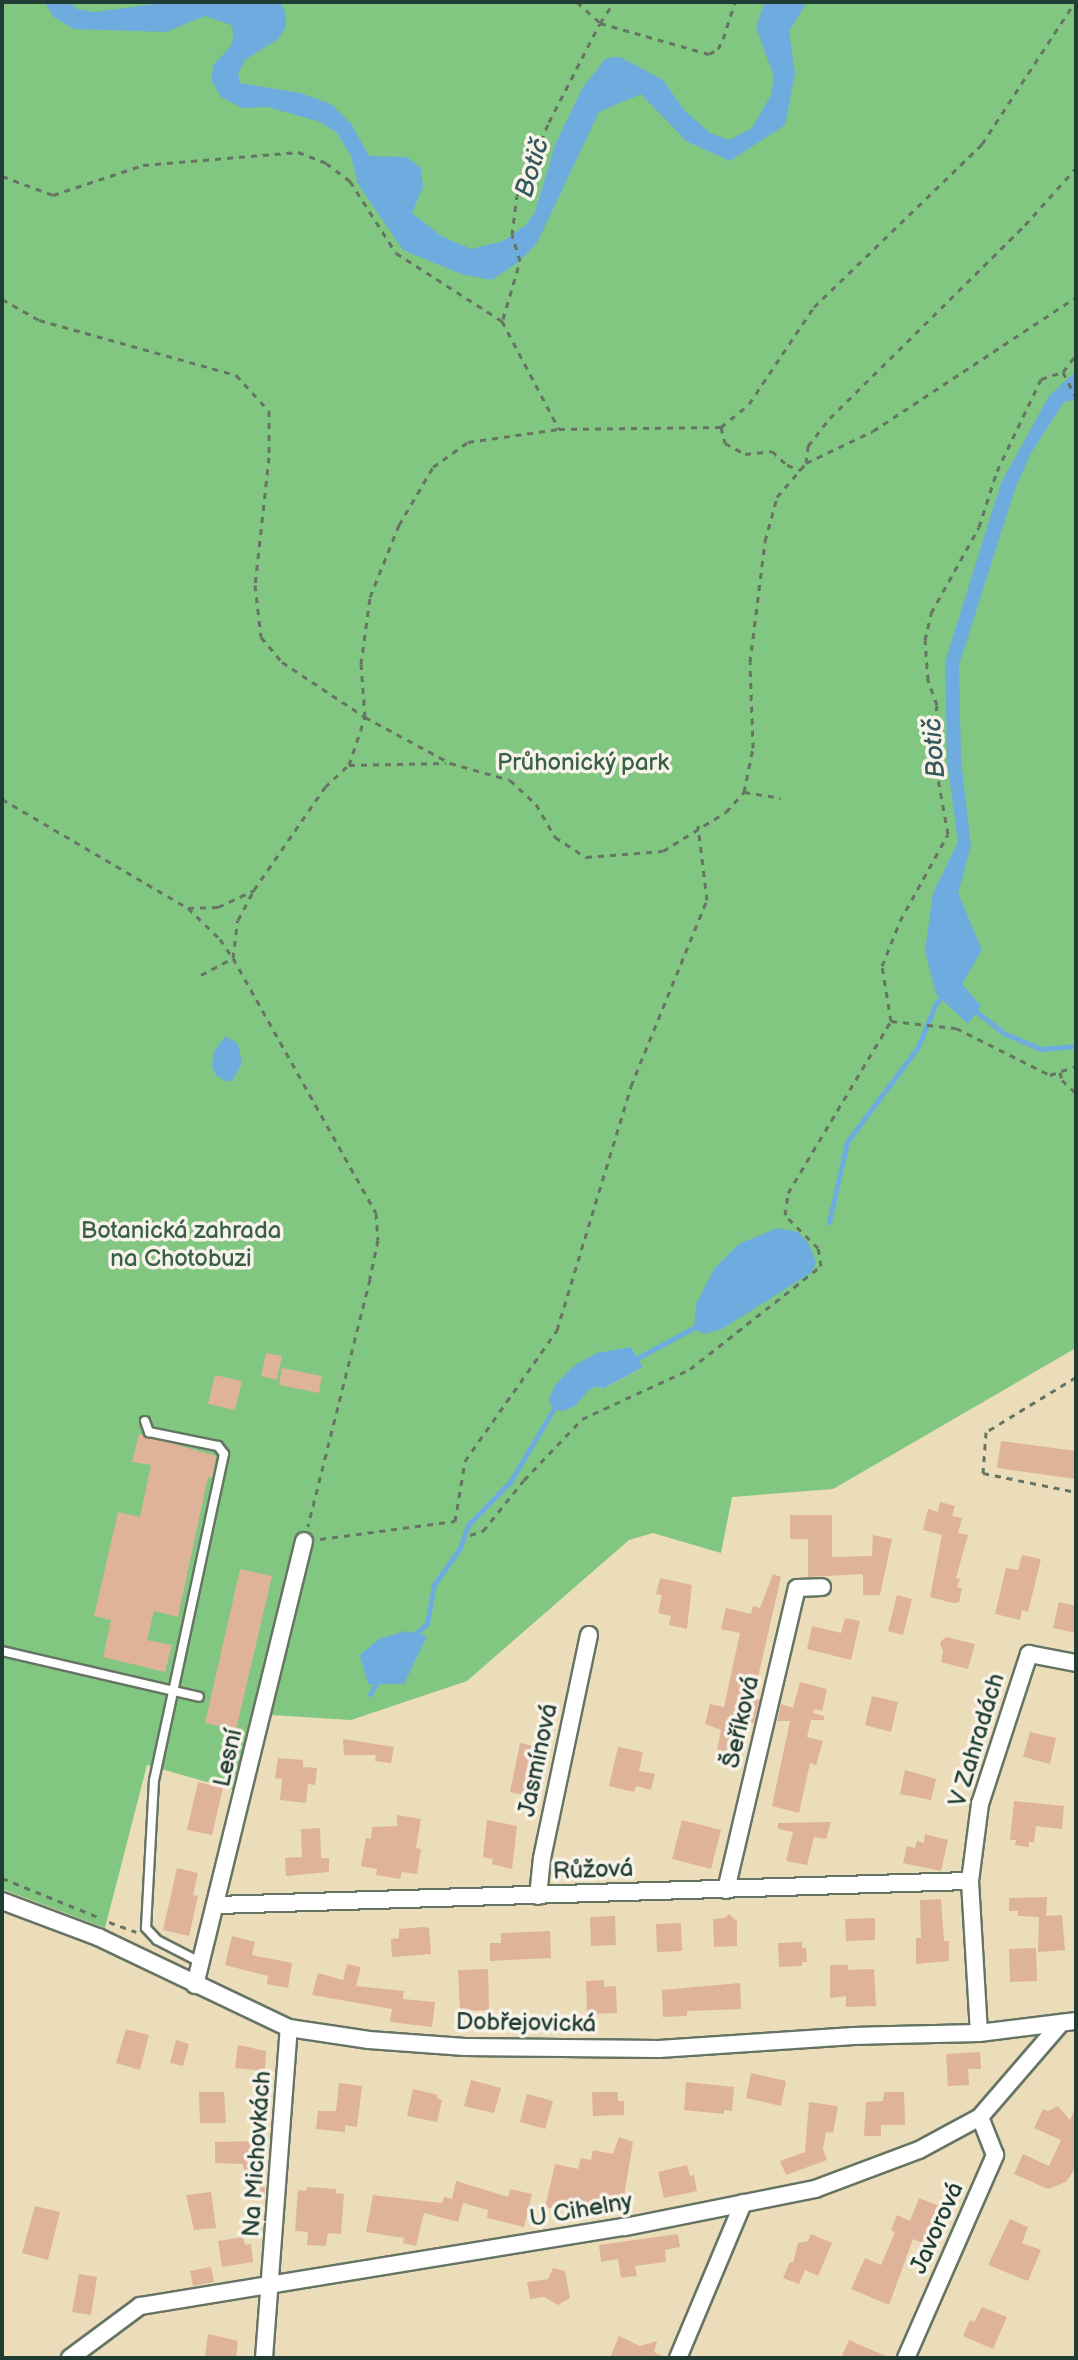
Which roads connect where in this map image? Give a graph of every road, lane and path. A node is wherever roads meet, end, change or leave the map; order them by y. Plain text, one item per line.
1 (577, 2) edge
2 (614, 2) edge
3 (735, 2) edge
4 (1075, 2) edge
5 (600, 23) junction
6 (1076, 168) edge
7 (2, 176) edge
8 (1076, 297) edge
9 (2, 299) edge
10 (502, 321) junction
11 (1076, 355) edge
12 (1063, 372) junction
13 (1076, 397) edge
14 (721, 427) junction
15 (559, 429) junction
16 (806, 463) junction
17 (801, 470) junction
18 (365, 717) junction
19 (450, 763) junction
20 (349, 765) junction
21 (744, 792) junction
22 (781, 798) dead end
23 (2, 799) edge
24 (698, 826) junction
25 (254, 890) junction
26 (188, 908) junction
27 (233, 958) junction
28 (201, 975) dead end
29 (891, 1021) junction
30 (1076, 1066) edge
31 (1060, 1072) junction
32 (1076, 1093) edge
33 (1076, 1377) edge
34 (145, 1421) dead end
35 (1076, 1492) edge
36 (470, 1535) dead end
37 (304, 1541) junction
38 (822, 1587) dead end
39 (589, 1635) dead end
40 (2, 1651) edge
41 (1076, 1663) edge
42 (174, 1692) junction
43 (199, 1697) dead end
44 (2, 1878) edge
45 (970, 1881) junction
46 (726, 1890) junction
47 (538, 1896) junction
48 (2, 1901) edge
49 (217, 1905) junction
50 (151, 1936) junction
51 (202, 1964) junction
52 (195, 1985) junction
53 (1068, 2022) edge
54 (289, 2028) junction
55 (979, 2033) junction
56 (980, 2117) junction
57 (743, 2203) junction
58 (272, 2283) junction
59 (70, 2358) edge
60 (264, 2358) edge
61 (678, 2358) edge
62 (906, 2358) edge

1 - 5 path
2 - 5 path
3 - 5 path
4 - 14 path
5 - 10 path
6 - 16 path
7 - 10 path
8 - 16 path
9 - 18 path
10 - 15 path
11 - 12 path
12 - 13 path
12 - 29 path
14 - 15 path
14 - 17 path
15 - 18 path
16 - 17 path
17 - 21 path
18 - 19 path
18 - 20 path
19 - 20 path
19 - 24 path
20 - 25 path
21 - 22 path
21 - 24 path
23 - 26 path
24 - 37 path
25 - 26 path
25 - 27 path
26 - 27 path
27 - 28 path
27 - 37 path
29 - 31 path
29 - 36 path
30 - 31 path
31 - 32 path
33 - 35 path
34 - 42 lane
37 - 49 street, Lesní
38 - 46 street, Šeříková
39 - 47 street, Jasmínová
40 - 42 lane
41 - 45 street, V Zahradách
42 - 43 lane
42 - 50 lane
44 - 50 path
45 - 46 street, Růžová
45 - 55 street, V Zahradách
46 - 47 street, Růžová
47 - 49 street, Růžová
48 - 52 street, Dobřejovická
49 - 51 street, Lesní
50 - 51 lane
51 - 52 street, Lesní
52 - 54 street, Dobřejovická
53 - 55 street, Dobřejovická
53 - 56 street, U Cihelny
54 - 55 street, Dobřejovická
54 - 58 street, Na Michovkách
56 - 57 street, U Cihelny
56 - 62 street, Javorová
57 - 58 street, U Cihelny
57 - 61 street
58 - 59 street, U Cihelny
58 - 60 street, Na Michovkách

